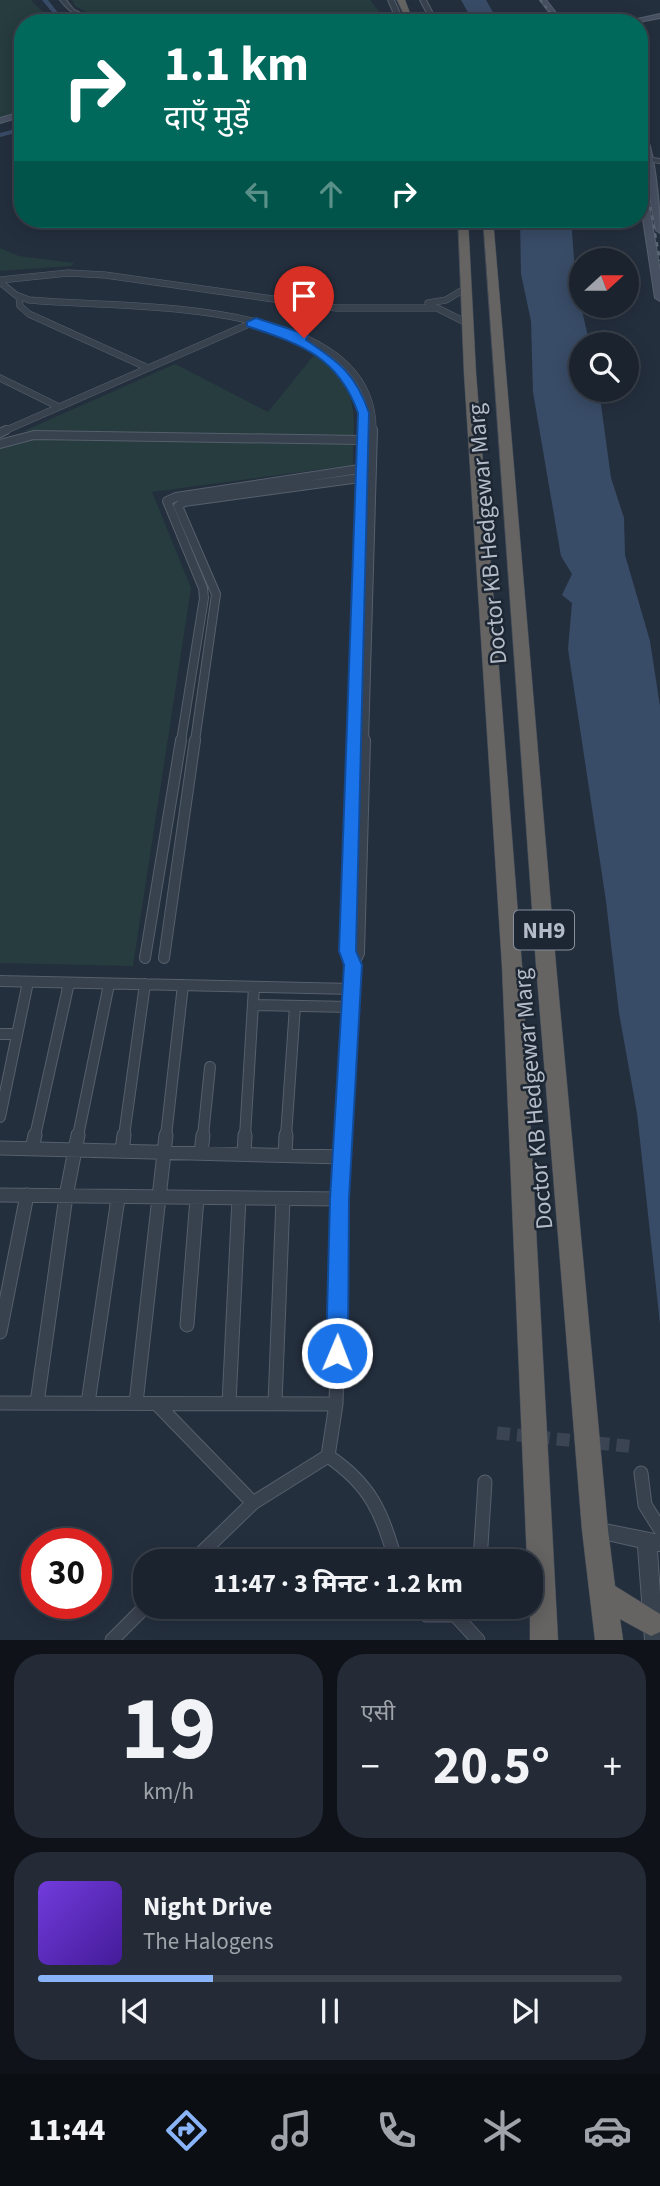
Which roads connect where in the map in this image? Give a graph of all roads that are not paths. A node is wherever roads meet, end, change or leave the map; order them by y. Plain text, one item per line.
1 (63, 0) edge
2 (533, 0) edge
3 (543, 0) edge
4 (80, 14) edge
5 (544, 14) edge
6 (554, 14) edge
7 (648, 153) edge
8 (649, 159) junction
9 (660, 159) edge
10 (648, 224) edge
11 (463, 228) edge
12 (489, 228) edge
13 (660, 230) edge
14 (0, 279) edge
15 (466, 288) junction
16 (0, 289) edge
17 (660, 298) edge
18 (19, 299) junction
19 (430, 305) junction
20 (254, 323) junction
21 (467, 323) junction
22 (148, 368) junction
23 (0, 378) edge
24 (59, 407) junction
25 (0, 433) edge
26 (362, 440) junction
27 (0, 444) edge
28 (366, 473) junction
29 (145, 958) dead end
30 (164, 958) dead end
31 (0, 981) edge
32 (28, 982) junction
33 (69, 983) junction
34 (109, 984) junction
35 (145, 984) junction
36 (183, 985) junction
37 (254, 987) junction
38 (352, 989) junction
39 (255, 1005) junction
40 (295, 1006) junction
41 (351, 1007) junction
42 (0, 1034) edge
43 (17, 1034) junction
44 (210, 1067) dead end
45 (0, 1117) edge
46 (0, 1148) edge
47 (32, 1149) junction
48 (75, 1150) junction
49 (122, 1151) junction
50 (165, 1152) junction
51 (201, 1153) junction
52 (244, 1154) junction
53 (285, 1155) junction
54 (342, 1157) junction
55 (0, 1195) edge
56 (27, 1195) junction
57 (66, 1196) junction
58 (159, 1197) junction
59 (118, 1198) junction
60 (197, 1198) junction
61 (239, 1198) junction
62 (283, 1199) junction
63 (340, 1199) junction
64 (187, 1325) dead end
65 (0, 1332) edge
66 (0, 1403) edge
67 (37, 1403) junction
68 (89, 1403) junction
69 (136, 1403) junction
70 (229, 1403) junction
71 (275, 1403) junction
72 (157, 1404) junction
73 (337, 1404) junction
74 (328, 1455) junction
75 (641, 1473) dead end
76 (485, 1482) dead end
77 (253, 1503) junction
78 (596, 1530) junction
79 (655, 1538) edge
80 (205, 1549) edge
81 (392, 1549) edge
82 (481, 1549) edge
83 (604, 1594) junction
84 (133, 1619) edge
85 (464, 1619) edge
86 (653, 1632) edge
87 (112, 1640) edge
88 (478, 1640) edge
89 (544, 1640) edge
90 (609, 1640) edge

1 - 4 street
2 - 5 main road
3 - 6 main road
7 - 8 main road
8 - 9 street
8 - 13 main road
10 - 17 main road
11 - 15 highway, Doctor KB Hedgewar Marg / NH9
12 - 78 highway, Doctor KB Hedgewar Marg / NH9
14 - 18 street
14 - 19 street
15 - 19 street
15 - 21 highway, Doctor KB Hedgewar Marg / NH9
16 - 18 street
18 - 20 street
18 - 22 street
19 - 21 street
20 - 22 street
20 - 26 street
20 - 28 street
21 - 89 highway, Doctor KB Hedgewar Marg / NH9
22 - 24 street
23 - 24 street
24 - 25 street
26 - 27 street
26 - 28 street
28 - 29 street
28 - 30 street
28 - 38 street
31 - 32 street
32 - 33 street
32 - 43 street
33 - 34 street
33 - 47 street
34 - 35 street
34 - 48 street
35 - 36 street
35 - 49 street
36 - 37 street
36 - 50 street
37 - 38 street
37 - 39 street
38 - 41 street
39 - 40 street
39 - 52 street
40 - 41 street
40 - 53 street
41 - 54 street
42 - 43 street
43 - 45 street
44 - 51 street
46 - 47 street
47 - 48 street
48 - 49 street
48 - 57 street
49 - 50 street
50 - 51 street
50 - 58 street
51 - 52 street
52 - 53 street
53 - 54 street
54 - 63 street
55 - 56 street
56 - 57 street
56 - 65 street
57 - 59 street
57 - 67 street
58 - 59 street
58 - 60 street
58 - 69 street
59 - 68 street
60 - 61 street
60 - 64 street
61 - 62 street
61 - 70 street
62 - 63 street
62 - 71 street
63 - 73 street
66 - 67 street
67 - 68 street
68 - 69 street
69 - 72 street
70 - 71 street
70 - 72 street
71 - 73 street
72 - 77 street
73 - 74 street
74 - 77 street
74 - 81 street
75 - 79 street
76 - 82 street
77 - 80 street
78 - 79 street
78 - 83 highway, Doctor KB Hedgewar Marg / NH9
79 - 86 street
83 - 86 highway
83 - 90 highway, Doctor KB Hedgewar Marg / NH9
84 - 87 street
85 - 88 street

